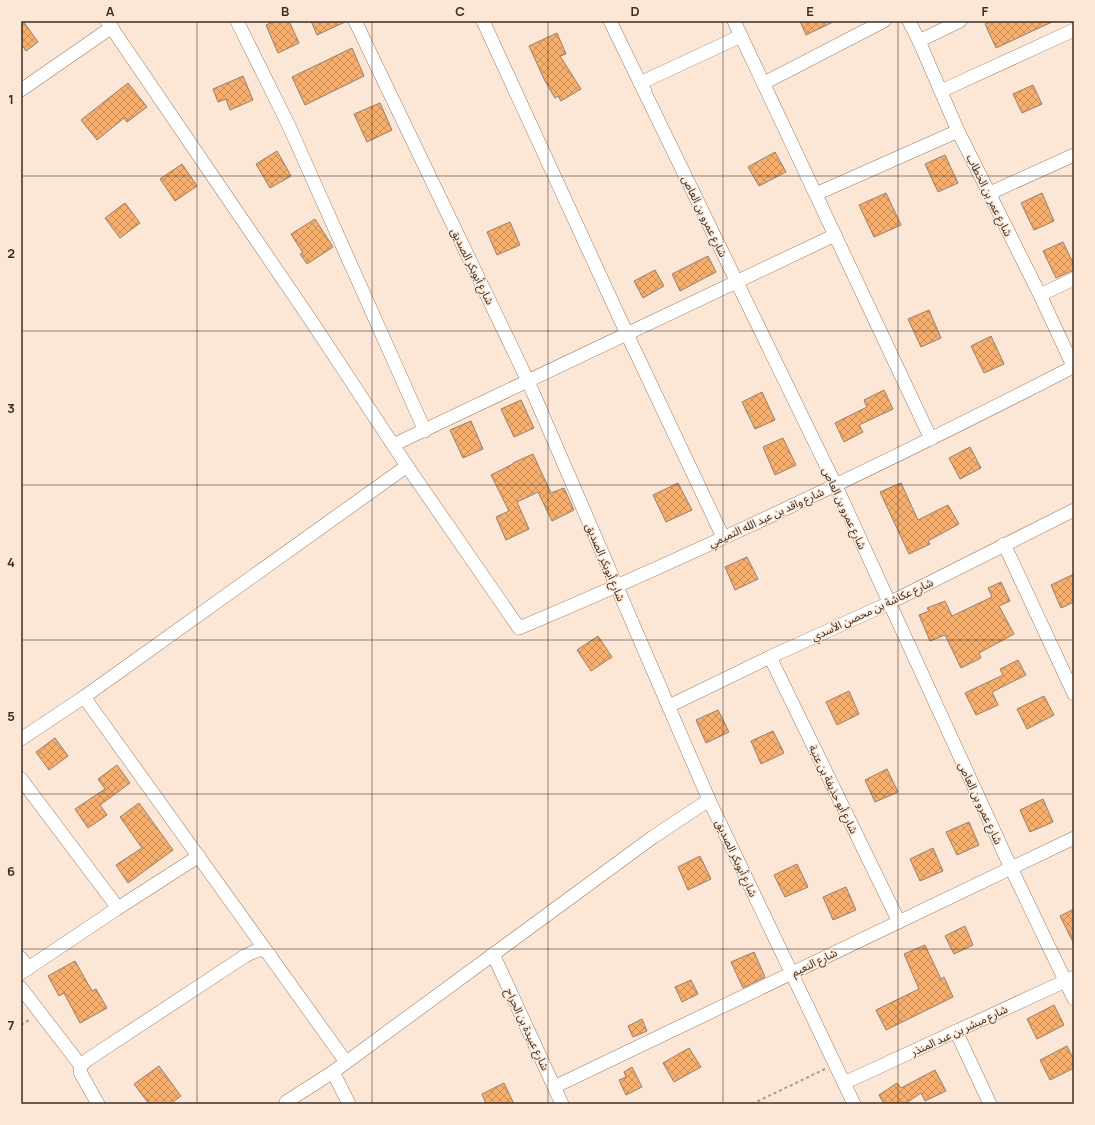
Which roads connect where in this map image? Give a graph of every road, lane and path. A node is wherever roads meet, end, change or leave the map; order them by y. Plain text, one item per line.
1 (237, 21) edge
2 (355, 21) edge
3 (482, 21) edge
4 (610, 21) edge
5 (734, 21) edge
6 (884, 21) edge
7 (909, 21) edge
8 (960, 21) edge
9 (109, 24) edge
10 (1074, 30) edge
11 (741, 36) junction
12 (920, 41) junction
13 (764, 83) junction
14 (21, 90) edge
15 (941, 92) junction
16 (958, 131) junction
17 (1074, 155) edge
18 (990, 193) junction
19 (816, 194) junction
20 (835, 235) junction
21 (1074, 279) edge
22 (737, 282) junction
23 (1040, 295) junction
24 (627, 334) junction
25 (1074, 368) edge
26 (528, 381) junction
27 (425, 430) junction
28 (931, 439) junction
29 (393, 445) junction
30 (407, 466) junction
31 (835, 484) junction
32 (1074, 510) edge
33 (723, 537) junction
34 (1004, 544) junction
35 (617, 587) junction
36 (889, 603) junction
37 (770, 657) junction
38 (1074, 694) edge
39 (84, 697) junction
40 (669, 706) junction
41 (21, 739) edge
42 (21, 779) edge
43 (709, 800) junction
44 (1074, 838) edge
45 (199, 856) junction
46 (1011, 868) junction
47 (118, 908) junction
48 (899, 922) junction
49 (493, 954) junction
50 (23, 967) edge
51 (791, 973) junction
52 (1070, 979) edge
53 (21, 988) edge
54 (1074, 999) edge
55 (956, 1031) junction
56 (346, 1062) junction
57 (835, 1064) junction
58 (81, 1066) junction
59 (333, 1072) junction
60 (844, 1083) junction
61 (554, 1087) junction
62 (98, 1104) edge
63 (287, 1104) edge
64 (349, 1104) edge
65 (562, 1104) edge
66 (752, 1104) edge
67 (854, 1104) edge
68 (990, 1104) edge

1 - 27 street
2 - 26 street, شارع أبوبكر الصديق
3 - 24 street
4 - 22 street, شارع عمرو بن العاص
5 - 11 street
6 - 13 street
7 - 12 street, شارع عمر بن الخطاب
8 - 12 street
9 - 14 street
9 - 29 street
10 - 15 street
11 - 13 street
11 - 22 street
12 - 15 street, شارع عمر بن الخطاب
13 - 19 street
15 - 16 street, شارع عمر بن الخطاب
16 - 18 street, شارع عمر بن الخطاب
16 - 19 street
17 - 18 street
18 - 23 street, شارع عمر بن الخطاب
19 - 20 street
20 - 22 street
20 - 28 street
21 - 23 street
22 - 24 street
22 - 31 street, شارع عمرو بن العاص
23 - 25 street, شارع عمر بن الخطاب
24 - 26 street
24 - 33 street
25 - 28 street, شارع واقد بن عبد الله التميمي
26 - 27 street
26 - 35 street, شارع أبوبكر الصديق
27 - 29 street
28 - 31 street, شارع واقد بن عبد الله التميمي
29 - 30 street
30 - 35 street, شارع واقد بن عبد الله التميمي
30 - 39 street
31 - 33 street, شارع واقد بن عبد الله التميمي
31 - 36 street, شارع عمرو بن العاص
32 - 34 street, شارع عكاشة بن محصن الأسدي
33 - 35 street, شارع واقد بن عبد الله التميمي
34 - 36 street, شارع عكاشة بن محصن الأسدي
34 - 38 street
35 - 40 street, شارع أبوبكر الصديق
36 - 37 street, شارع عكاشة بن محصن الأسدي
36 - 46 street, شارع عمرو بن العاص
37 - 40 street, شارع عكاشة بن محصن الأسدي
37 - 48 street, شارع أبو حذيفة بن عتبة
39 - 41 street
39 - 45 street
40 - 43 street, شارع أبوبكر الصديق
42 - 47 street
43 - 49 street
43 - 51 street, شارع أبوبكر الصديق
44 - 46 street, شارع النعيم
45 - 47 street
45 - 56 street
46 - 48 street, شارع النعيم
46 - 52 street, شارع عمرو بن العاص
47 - 50 street
48 - 51 street, شارع النعيم
49 - 56 street
49 - 61 street, شارع عبيدة بن الجراح
51 - 57 street, شارع أبوبكر الصديق
51 - 61 street, شارع النعيم
52 - 54 street, شارع عمرو بن العاص
52 - 55 street, شارع مبشر بن عبد المنذر
53 - 58 street
55 - 60 street, شارع مبشر بن عبد المنذر
55 - 68 street
56 - 58 street
56 - 59 street
57 - 60 street, شارع أبوبكر الصديق
57 - 66 path
58 - 62 street
59 - 63 street
59 - 64 street
60 - 67 street, شارع أبوبكر الصديق
61 - 65 street, شارع عبيدة بن الجراح

